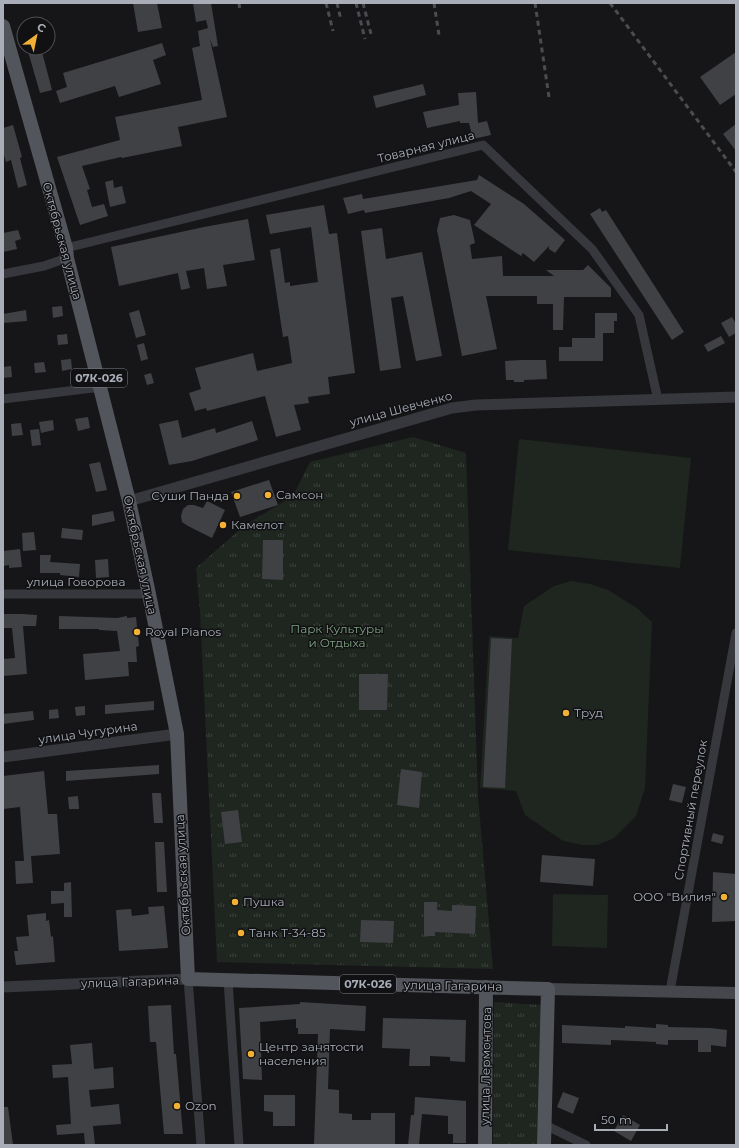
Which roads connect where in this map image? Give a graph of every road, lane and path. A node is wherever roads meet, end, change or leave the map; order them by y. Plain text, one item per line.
1 (3, 26) edge
2 (66, 253) junction
3 (3, 274) edge
4 (101, 387) junction
5 (736, 397) edge
6 (3, 399) edge
7 (658, 400) junction
8 (129, 501) junction
9 (3, 594) edge
10 (150, 594) junction
11 (736, 633) edge
12 (176, 734) junction
13 (3, 757) edge
14 (188, 979) junction
15 (228, 980) junction
16 (3, 987) edge
17 (486, 987) junction
18 (548, 989) junction
19 (670, 991) junction
20 (736, 993) edge
21 (545, 1125) junction
22 (201, 1145) edge
23 (239, 1145) edge
24 (485, 1145) edge
25 (544, 1145) edge
26 (586, 1145) edge

1 - 2 main road, Октябрьская улица / 07К-026
2 - 3 street, Товарная улица
2 - 4 main road, Октябрьская улица / 07К-026
2 - 7 street, Товарная улица
4 - 6 street
4 - 8 main road, Октябрьская улица / 07К-026
5 - 7 street, улица Шевченко
7 - 8 street, улица Шевченко
8 - 10 main road, Октябрьская улица / 07К-026
9 - 10 street, улица Говорова
10 - 12 main road, Октябрьская улица / 07К-026
11 - 19 street, Спортивный переулок
12 - 13 street, улица Чугурина
12 - 14 main road, Октябрьская улица / 07К-026
14 - 15 main road, улица Гагарина / 07К-026
14 - 16 street, улица Гагарина
14 - 22 street, Октябрьская улица
15 - 17 main road, улица Гагарина / 07К-026
15 - 23 street
17 - 18 main road, улица Гагарина / 07К-026
17 - 24 main road, улица Лермонтова
18 - 19 main road, улица Гагарина
18 - 21 main road
19 - 20 main road, улица Гагарина
21 - 25 main road
21 - 26 street

